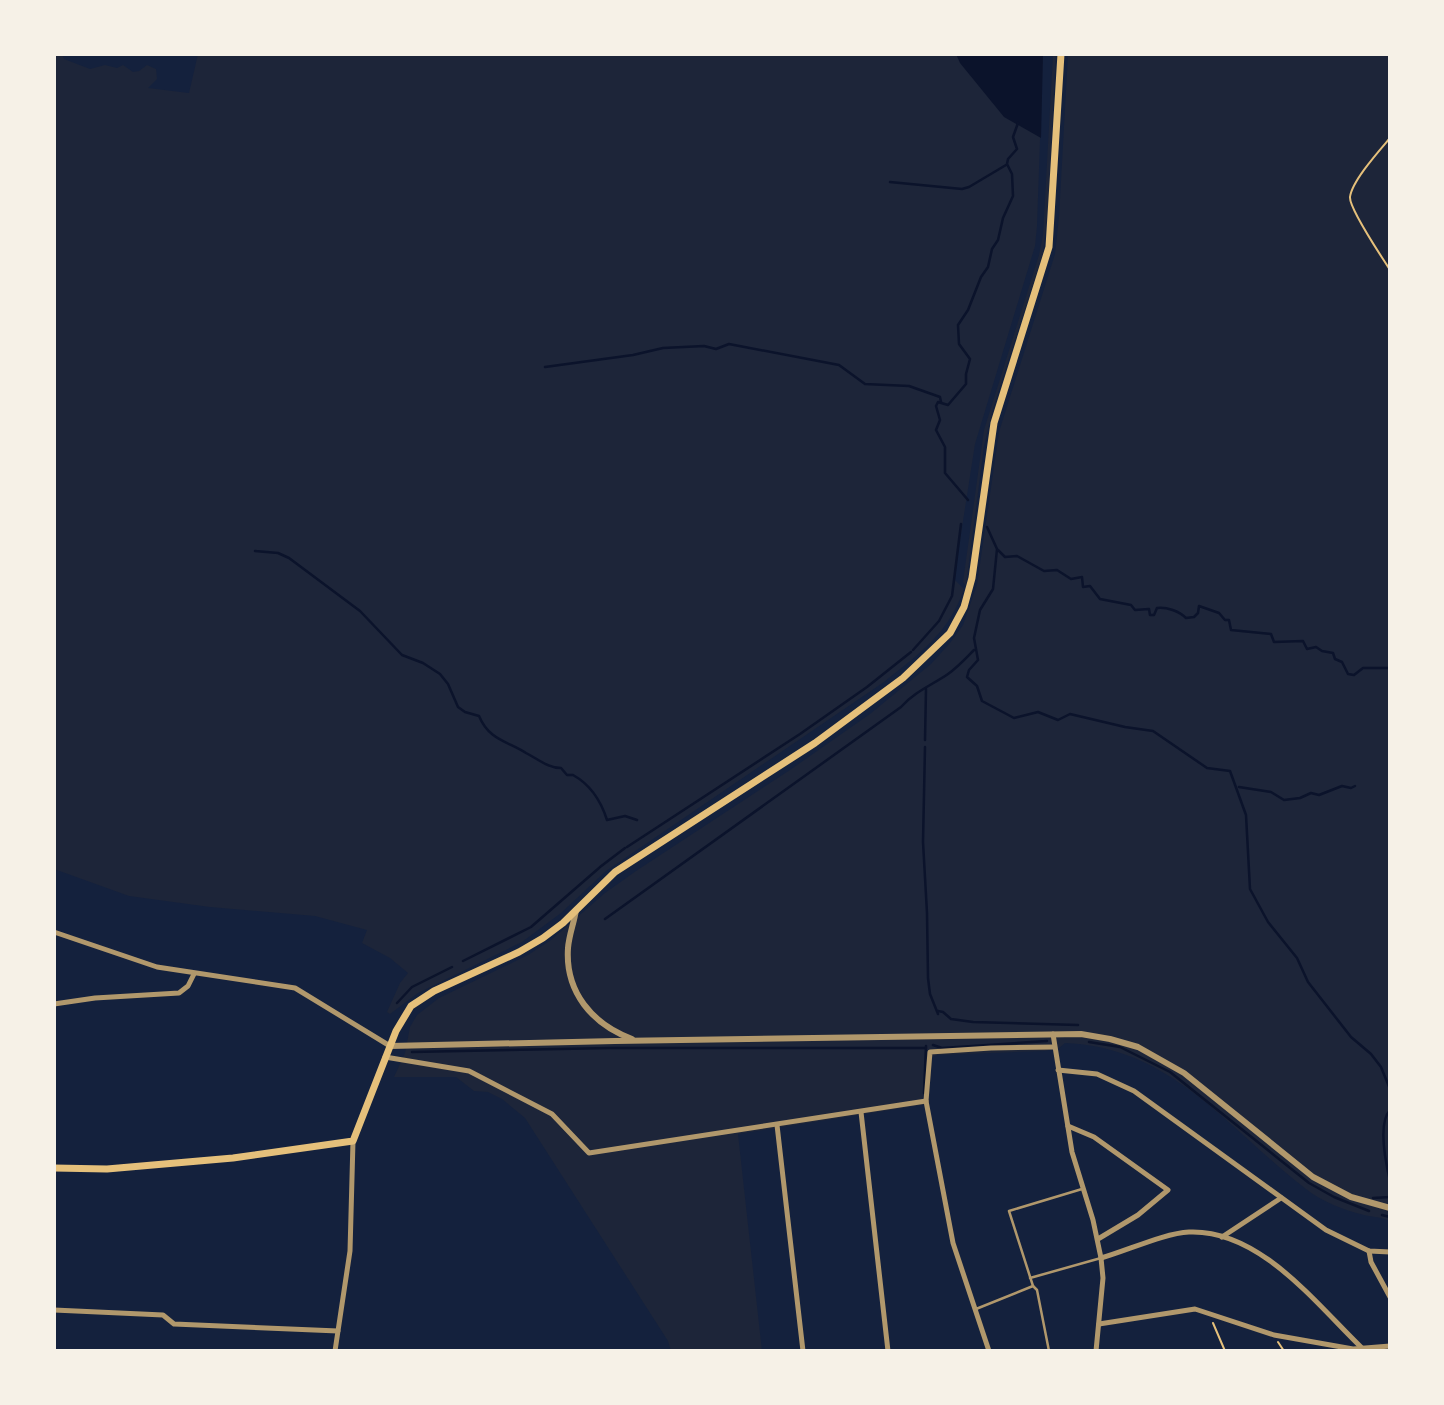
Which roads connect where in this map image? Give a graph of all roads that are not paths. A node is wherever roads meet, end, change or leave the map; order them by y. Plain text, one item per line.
1 (1060, 54) edge
2 (576, 910) junction
3 (54, 932) edge
4 (194, 974) junction
5 (54, 1004) edge
6 (1053, 1034) junction
7 (637, 1041) junction
8 (390, 1046) junction
9 (1054, 1047) junction
10 (385, 1057) junction
11 (1058, 1070) junction
12 (926, 1101) junction
13 (860, 1112) junction
14 (777, 1125) junction
15 (1068, 1126) junction
16 (353, 1141) junction
17 (54, 1168) edge
18 (1083, 1188) junction
19 (1281, 1198) junction
20 (1390, 1208) edge
21 (1222, 1237) junction
22 (1098, 1239) junction
23 (1369, 1251) junction
24 (1390, 1252) edge
25 (1101, 1258) junction
26 (1030, 1278) junction
27 (1033, 1286) junction
28 (1390, 1297) edge
29 (976, 1309) junction
30 (54, 1310) edge
31 (1099, 1324) junction
32 (338, 1331) junction
33 (1390, 1346) edge
34 (1363, 1349) edge
35 (335, 1351) edge
36 (803, 1351) edge
37 (888, 1351) edge
38 (989, 1351) edge
39 (1049, 1351) edge
40 (1096, 1351) edge

1 - 2 main road
2 - 7 street
2 - 8 main road
3 - 4 street
4 - 5 street
4 - 8 street
6 - 7 street
6 - 9 street
6 - 20 street
7 - 8 street
8 - 10 main road
9 - 11 street
9 - 12 street
10 - 14 street
10 - 16 main road
11 - 15 street
11 - 19 street
12 - 13 street
12 - 29 street
13 - 14 street
13 - 37 street
14 - 36 street
15 - 18 street
15 - 22 street
16 - 17 main road
16 - 32 street
18 - 22 street
18 - 26 lane
19 - 21 street
19 - 23 street
21 - 25 street
21 - 34 street
22 - 25 street
23 - 24 street
23 - 28 street
25 - 26 lane
25 - 31 street
26 - 27 lane
27 - 29 lane
27 - 39 lane
29 - 38 street
30 - 32 street
31 - 34 street
31 - 40 street
32 - 35 street
33 - 34 street

